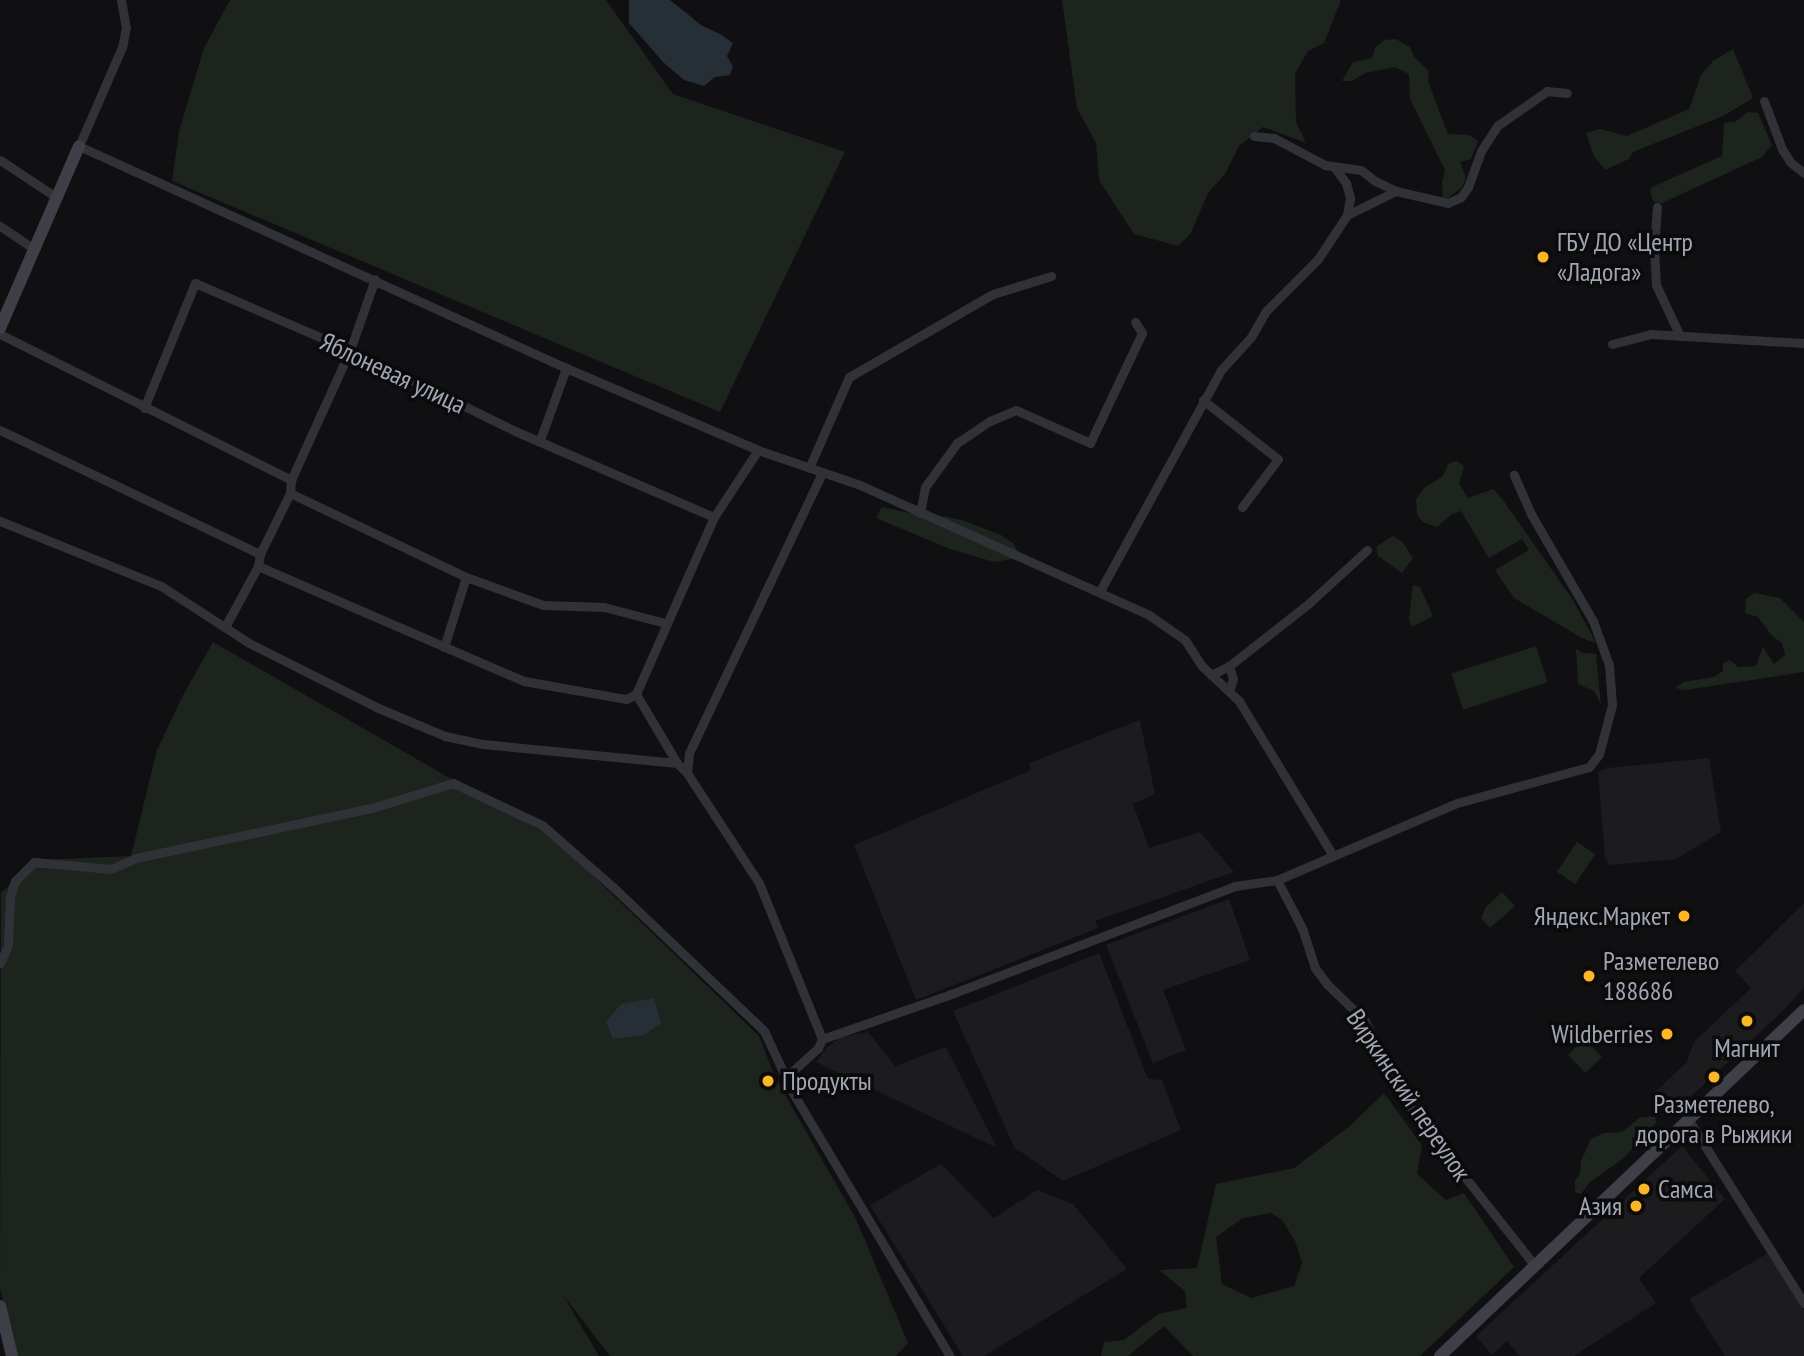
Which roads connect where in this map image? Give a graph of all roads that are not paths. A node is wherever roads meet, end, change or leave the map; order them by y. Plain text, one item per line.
1 (121, 0) edge
2 (1567, 93) dead end
3 (1764, 101) dead end
4 (1254, 136) dead end
5 (79, 146) junction
6 (0, 160) edge
7 (1335, 167) junction
8 (1804, 173) edge
9 (1396, 191) junction
10 (56, 197) junction
11 (1657, 207) dead end
12 (1347, 215) junction
13 (0, 226) edge
14 (33, 248) junction
15 (1051, 276) dead end
16 (375, 279) junction
17 (1135, 322) dead end
18 (0, 328) edge
19 (0, 334) edge
20 (1680, 336) junction
21 (1804, 343) edge
22 (1612, 344) dead end
23 (350, 349) junction
24 (566, 368) junction
25 (1203, 400) junction
26 (144, 408) junction
27 (0, 430) edge
28 (540, 440) junction
29 (758, 450) junction
30 (809, 468) junction
31 (822, 473) junction
32 (1514, 475) dead end
33 (291, 480) junction
34 (290, 493) junction
35 (1242, 507) dead end
36 (920, 513) junction
37 (714, 517) junction
38 (0, 521) edge
39 (1367, 550) dead end
40 (260, 554) junction
41 (258, 566) junction
42 (466, 577) junction
43 (1100, 591) junction
44 (665, 623) junction
45 (225, 627) junction
46 (444, 647) junction
47 (1229, 666) junction
48 (1211, 675) junction
49 (1229, 691) junction
50 (636, 694) junction
51 (677, 763) junction
52 (687, 774) junction
53 (1332, 854) junction
54 (1277, 880) junction
55 (0, 963) edge
56 (1804, 1010) edge
57 (822, 1039) junction
58 (786, 1077) junction
59 (1688, 1119) junction
60 (1535, 1266) junction
61 (1804, 1303) edge
62 (0, 1306) edge
63 (12, 1356) edge
64 (950, 1356) edge
65 (1440, 1356) edge

1 - 5 street
2 - 9 street
3 - 8 street
4 - 7 street
5 - 10 main road
5 - 16 street
6 - 10 street
7 - 9 street
7 - 12 street
9 - 12 street
10 - 14 main road
11 - 20 street
12 - 25 street
13 - 14 street
14 - 18 main road
15 - 30 street
16 - 23 street
16 - 24 street
17 - 36 street
19 - 26 street
20 - 21 street
20 - 22 street
23 - 26 street, Яблоневая улица
23 - 28 street, Яблоневая улица
23 - 33 street
24 - 28 street
24 - 29 street
25 - 35 street
25 - 43 street
26 - 33 street
27 - 40 street
28 - 37 street, Яблоневая улица
29 - 30 street
29 - 37 street
30 - 31 street
31 - 36 street
31 - 52 street
32 - 53 street
33 - 34 street
34 - 40 street
34 - 42 street
36 - 43 street
37 - 44 street
38 - 45 street
39 - 47 street
40 - 41 street
41 - 45 street
41 - 46 street
42 - 44 street
42 - 46 street
43 - 48 street
44 - 50 street
45 - 51 street
46 - 50 street
47 - 48 street
47 - 49 street
48 - 49 street
49 - 53 street
50 - 51 street
51 - 52 street
52 - 57 street
53 - 54 street
54 - 57 street
54 - 60 street, Виркинский переулок
55 - 58 street
56 - 59 main road
57 - 58 street
58 - 64 street
59 - 60 main road
59 - 61 street
60 - 65 main road
62 - 63 main road

